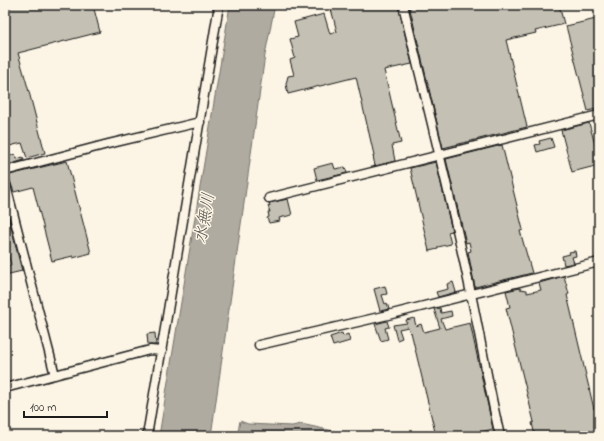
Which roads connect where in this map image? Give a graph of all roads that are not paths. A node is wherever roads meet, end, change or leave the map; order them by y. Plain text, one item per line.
1 (219, 5) edge
2 (403, 5) edge
3 (599, 115) edge
4 (200, 122) junction
5 (440, 156) junction
6 (5, 171) edge
7 (5, 182) edge
8 (269, 198) dead end
9 (599, 262) edge
10 (471, 294) junction
11 (259, 345) dead end
12 (162, 351) junction
13 (55, 375) junction
14 (5, 388) edge
15 (147, 436) edge
16 (500, 436) edge

1 - 4 street
2 - 5 street
3 - 5 street
4 - 6 street
4 - 12 street
5 - 8 street
5 - 10 street
7 - 13 street
9 - 10 street
10 - 11 street
10 - 16 street
12 - 13 street
12 - 15 street
13 - 14 street

